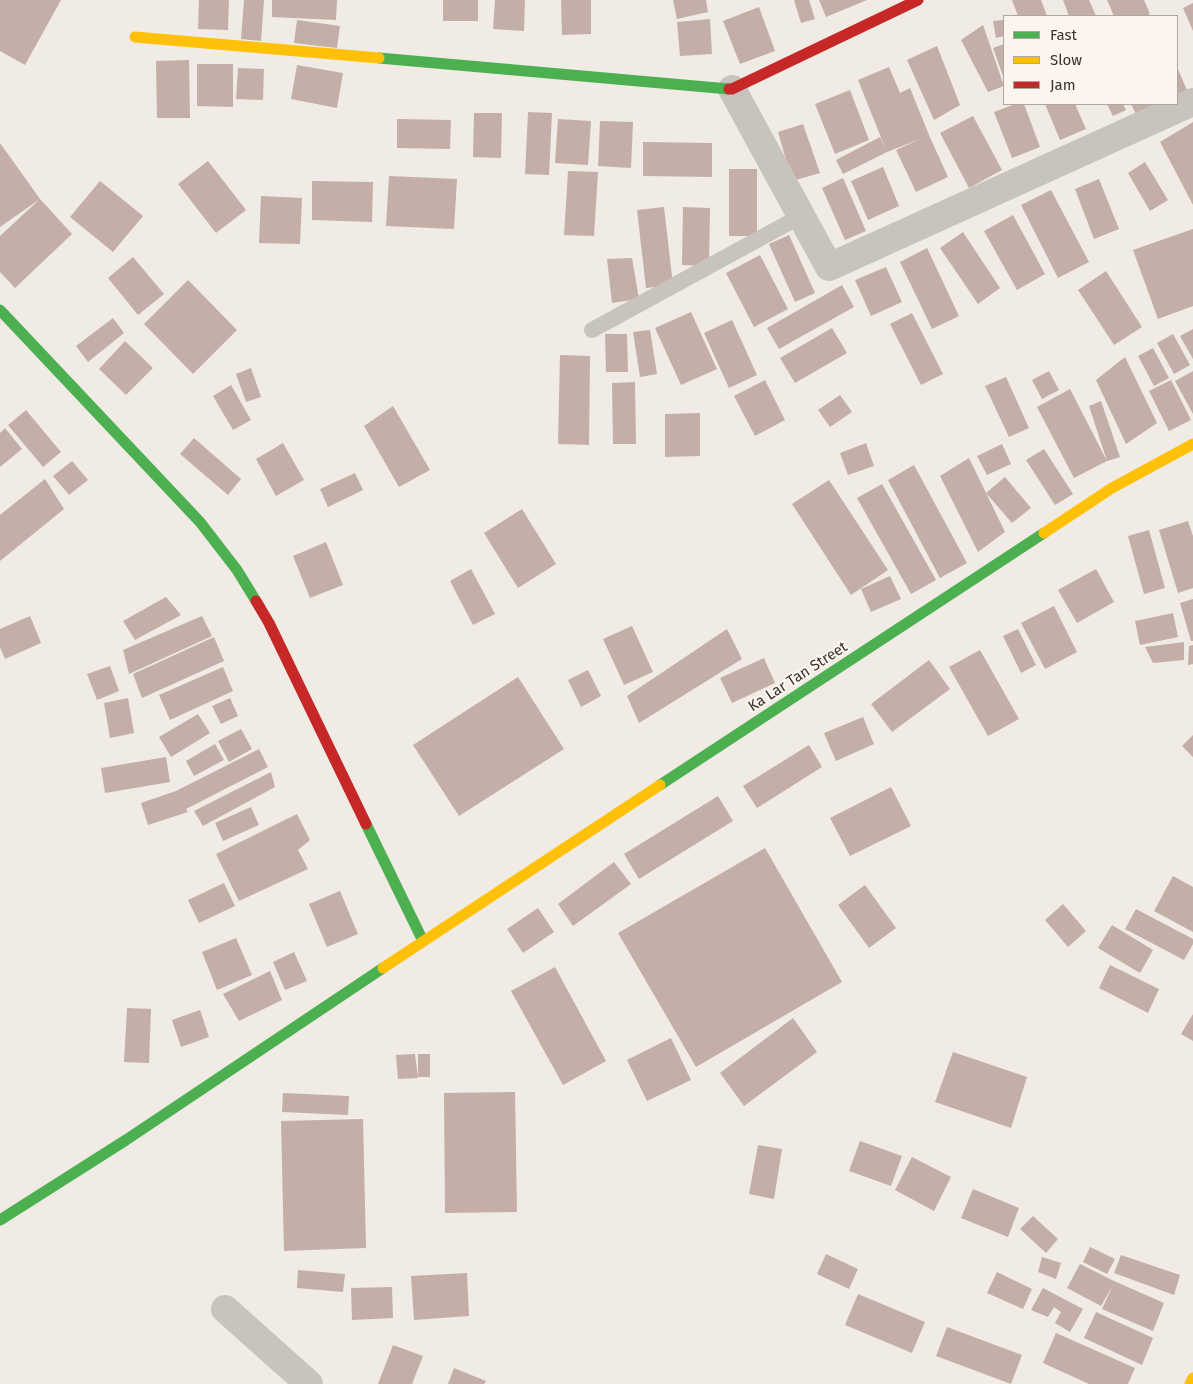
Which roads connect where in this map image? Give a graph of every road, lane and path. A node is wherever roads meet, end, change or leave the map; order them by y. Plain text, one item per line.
1 (918, 0) edge
2 (135, 37) dead end
3 (732, 89) junction
4 (1193, 102) edge
5 (801, 216) junction
6 (0, 310) edge
7 (592, 330) dead end
8 (1193, 444) edge
9 (423, 941) junction
10 (0, 1220) edge
11 (225, 1309) dead end
12 (1193, 1378) edge
13 (309, 1384) edge
14 (1190, 1384) edge

1 - 3 street
2 - 3 street
3 - 5 street
4 - 5 street
5 - 7 lane
6 - 9 street
8 - 9 street, Ka Lar Tan Street
9 - 10 street, Ka Lar Tan Street
11 - 13 street
12 - 14 street

